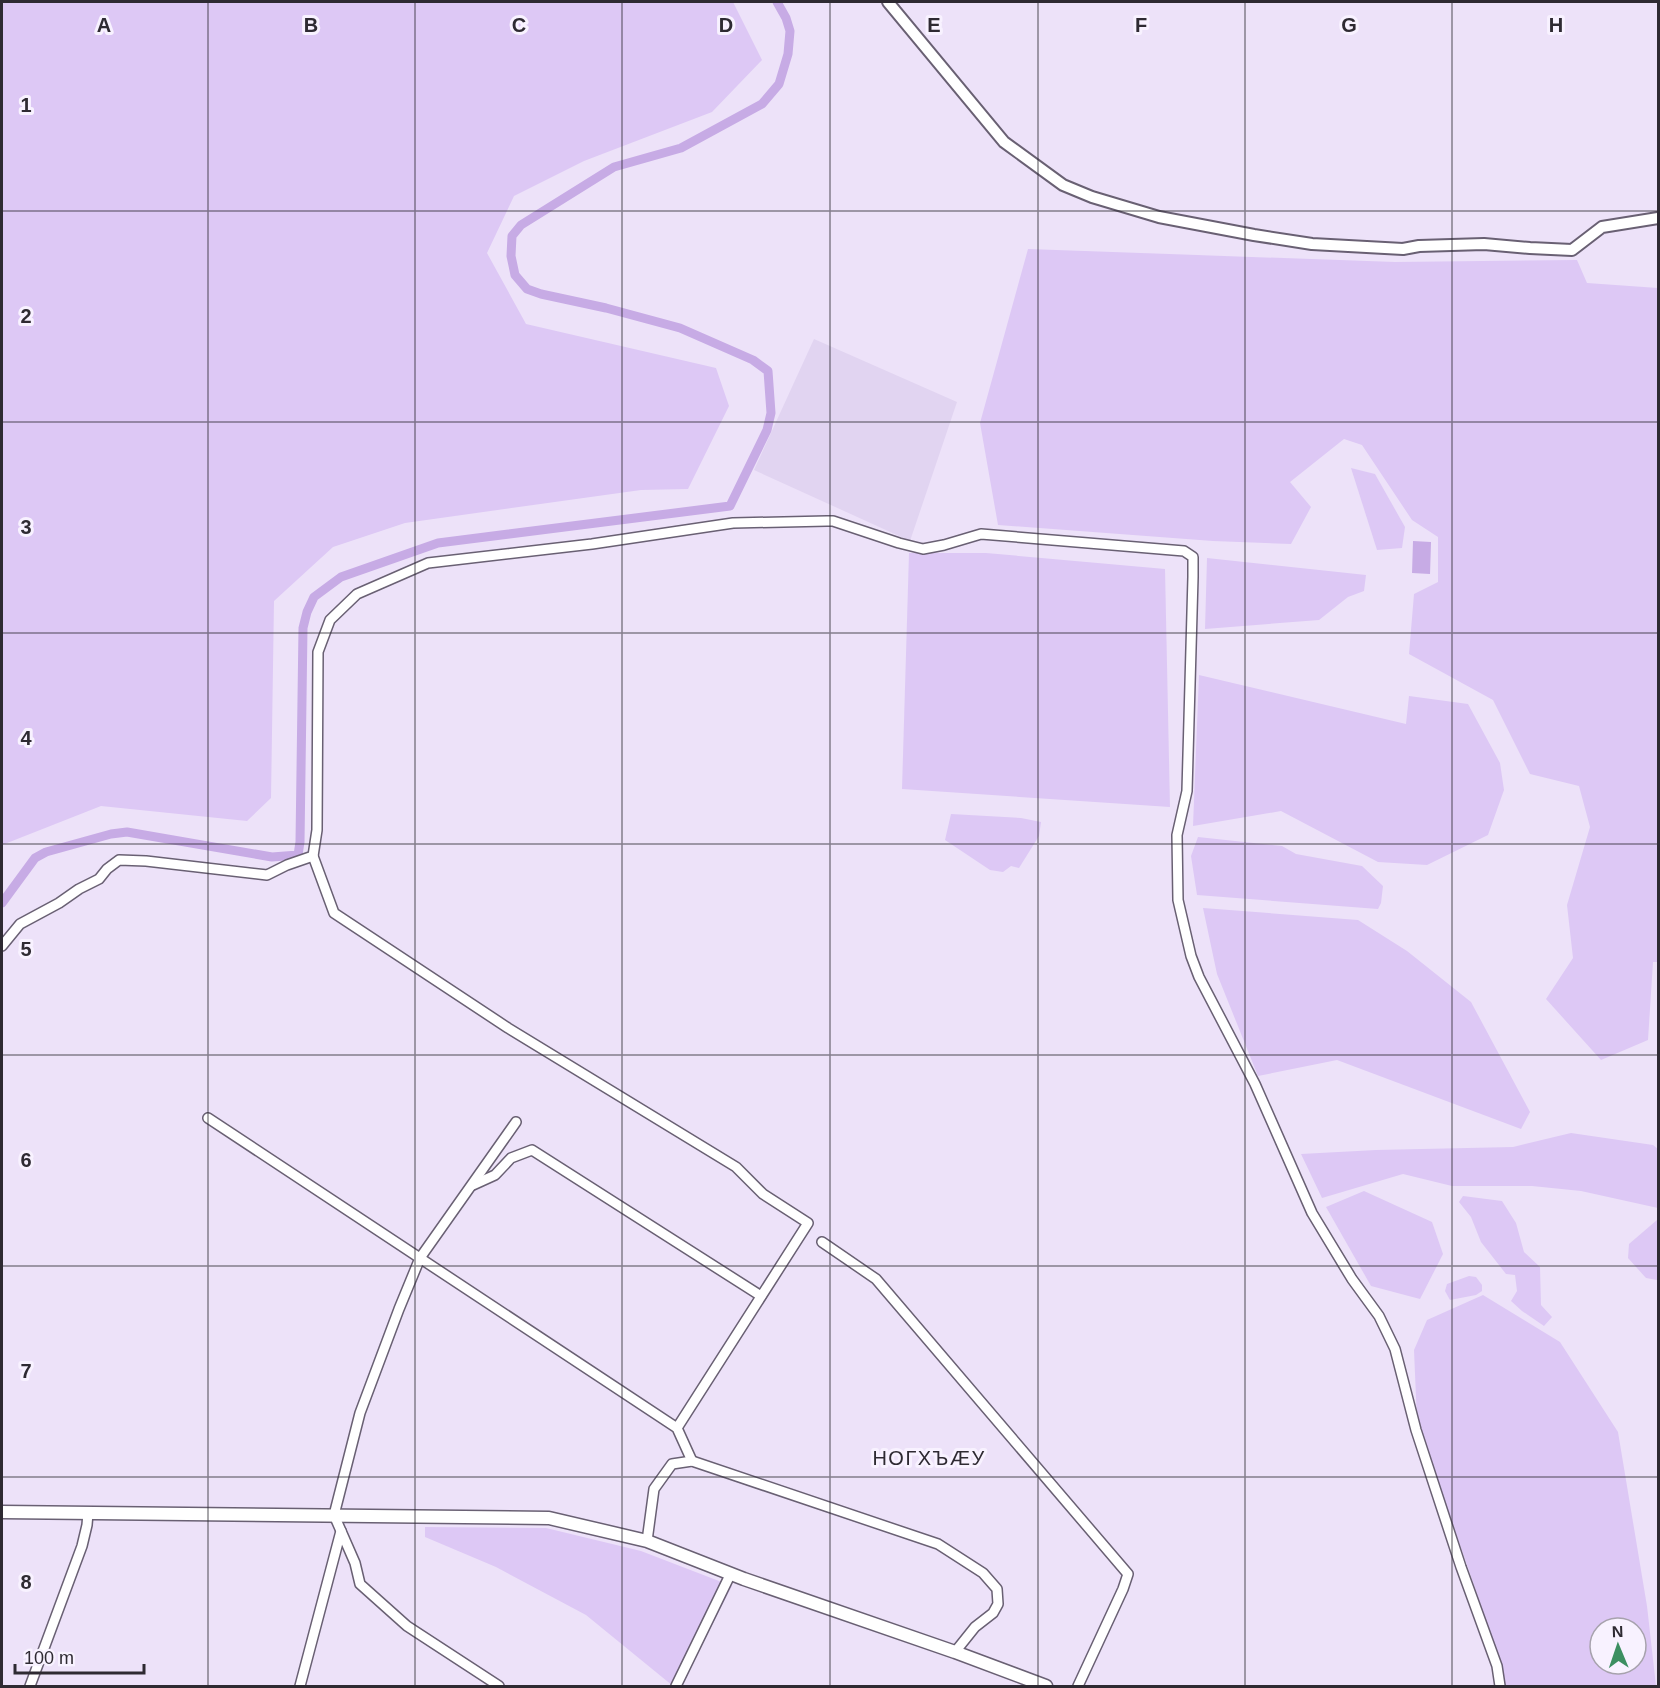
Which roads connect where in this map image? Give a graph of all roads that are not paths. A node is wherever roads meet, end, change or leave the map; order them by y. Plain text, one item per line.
1 (888, 2) edge
2 (1659, 218) edge
3 (314, 856) junction
4 (2, 946) edge
5 (208, 1118) dead end
6 (516, 1122) dead end
7 (471, 1186) junction
8 (822, 1242) dead end
9 (420, 1258) junction
10 (761, 1296) junction
11 (677, 1428) junction
12 (692, 1461) junction
13 (2, 1512) edge
14 (88, 1513) junction
15 (334, 1515) junction
16 (341, 1531) junction
17 (647, 1541) junction
18 (730, 1573) junction
19 (955, 1652) junction
20 (30, 1686) edge
21 (300, 1686) edge
22 (499, 1686) edge
23 (676, 1686) edge
24 (1046, 1686) edge
25 (1078, 1686) edge
26 (1500, 1686) edge

1 - 2 street
3 - 4 street
3 - 10 street
3 - 26 street
5 - 9 street
6 - 7 street
7 - 9 street
7 - 10 street
8 - 25 street
9 - 11 street
9 - 15 street
10 - 11 street
11 - 12 street
12 - 17 street
12 - 19 street
13 - 14 main road
14 - 15 main road
14 - 20 street
15 - 16 street
15 - 17 main road
16 - 21 street
16 - 22 street
17 - 18 main road
18 - 19 main road
18 - 23 street
19 - 24 main road

